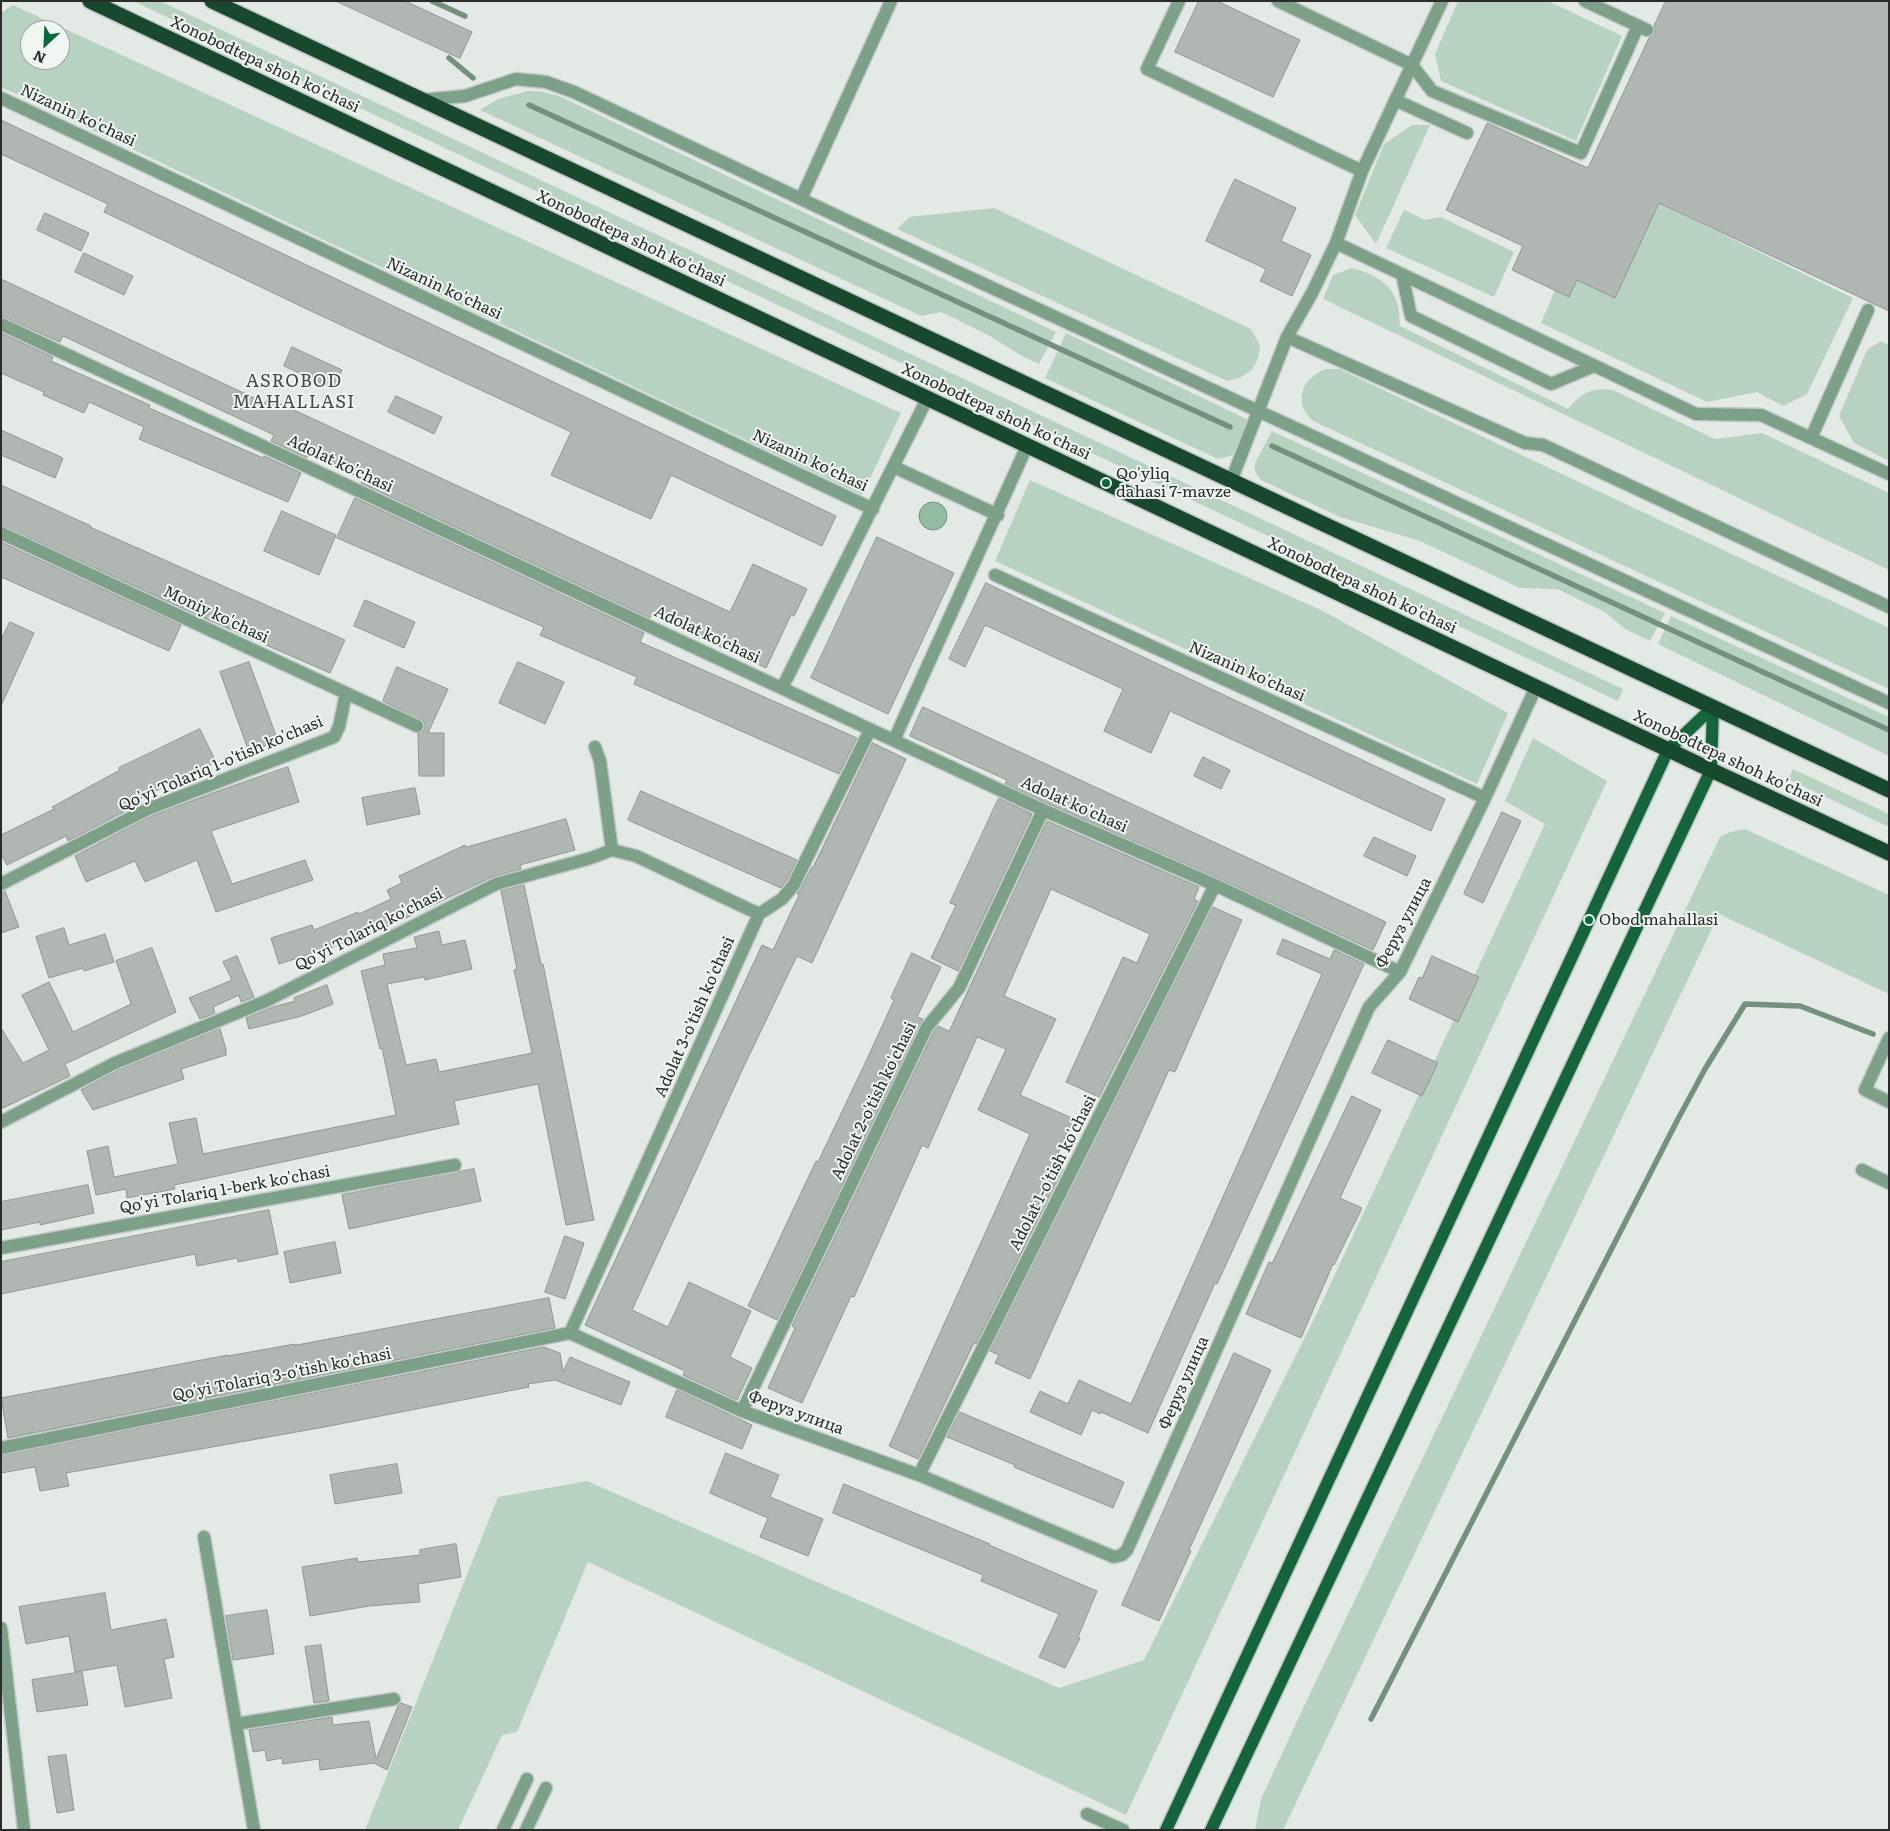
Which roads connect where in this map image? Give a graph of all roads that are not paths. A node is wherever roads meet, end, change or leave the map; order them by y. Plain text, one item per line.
1 (90, 1) edge
2 (212, 1) edge
3 (891, 1) edge
4 (1179, 1) edge
5 (1278, 1) edge
6 (1442, 1) edge
7 (1585, 1) edge
8 (1412, 65) junction
9 (1, 98) edge
10 (421, 100) junction
11 (1396, 100) junction
12 (1467, 133) dead end
13 (1362, 171) junction
14 (801, 199) junction
15 (1336, 243) junction
16 (1402, 274) junction
17 (1868, 310) dead end
18 (1, 324) edge
19 (1288, 337) junction
20 (1594, 366) junction
21 (927, 399) junction
22 (1259, 412) junction
23 (1811, 438) junction
24 (1028, 446) junction
25 (894, 466) junction
26 (1889, 474) edge
27 (1231, 481) junction
28 (873, 509) junction
29 (998, 515) junction
30 (1, 533) edge
31 (995, 575) dead end
32 (1889, 607) edge
33 (1536, 687) junction
34 (782, 688) junction
35 (346, 693) junction
36 (1889, 703) edge
37 (1713, 708) junction
38 (417, 726) dead end
39 (870, 730) junction
40 (894, 740) junction
41 (595, 747) dead end
42 (1668, 750) junction
43 (1711, 770) junction
44 (1889, 790) edge
45 (1485, 798) junction
46 (1043, 810) junction
47 (612, 850) junction
48 (1889, 853) edge
49 (1, 884) edge
50 (1215, 885) junction
51 (759, 914) junction
52 (1400, 972) junction
53 (1889, 1038) edge
54 (1889, 1102) edge
55 (1, 1122) edge
56 (455, 1165) dead end
57 (1862, 1170) dead end
58 (1889, 1182) edge
59 (1, 1248) edge
60 (570, 1333) junction
61 (742, 1411) junction
62 (1, 1448) edge
63 (920, 1475) junction
64 (204, 1537) dead end
65 (1, 1628) edge
66 (394, 1699) dead end
67 (236, 1724) junction
68 (527, 1779) dead end
69 (546, 1788) dead end
70 (1087, 1814) dead end
71 (24, 1830) edge
72 (254, 1830) edge
73 (503, 1830) edge
74 (526, 1830) edge
75 (1123, 1830) edge
76 (1166, 1830) edge
77 (1211, 1830) edge

1 - 21 highway, Xonobodtepa shoh ko'chasi
2 - 10 highway
3 - 14 street
4 - 13 street
5 - 8 street
6 - 8 street
7 - 8 street
8 - 11 street
9 - 28 street, Nizanin ko'chasi
10 - 14 street
10 - 27 highway
11 - 12 street
11 - 13 street
13 - 15 street
14 - 22 street
15 - 16 street
15 - 19 street
16 - 20 street
16 - 20 street
17 - 23 street
18 - 34 street, Adolat ko'chasi
19 - 22 street
19 - 32 street
20 - 23 street
21 - 24 highway, Xonobodtepa shoh ko'chasi
21 - 25 street
22 - 27 street
22 - 36 street
23 - 26 street
24 - 29 street
24 - 33 highway, Xonobodtepa shoh ko'chasi
25 - 28 street
25 - 29 street
27 - 37 highway
28 - 34 street
29 - 40 street
30 - 35 street, Moniy ko'chasi
31 - 45 street, Nizanin ko'chasi
33 - 42 highway, Xonobodtepa shoh ko'chasi
33 - 45 street, Феруз улица
34 - 39 street, Adolat ko'chasi
35 - 38 street, Moniy ko'chasi
35 - 49 street, Qo'yi Tolariq 1-o'tish ko'chasi
37 - 42 main road
37 - 43 main road
37 - 44 highway
39 - 40 street, Adolat ko'chasi
39 - 51 street
40 - 46 street, Adolat ko'chasi
41 - 47 street
42 - 43 highway, Xonobodtepa shoh ko'chasi
42 - 76 main road
43 - 48 highway, Xonobodtepa shoh ko'chasi
43 - 77 main road
45 - 52 street, Феруз улица
46 - 50 street, Adolat ko'chasi
46 - 61 street, Adolat 2-o'tish ko'chasi
47 - 51 street
47 - 55 street, Qo'yi Tolariq ko'chasi
50 - 52 street, Adolat ko'chasi
50 - 63 street, Adolat 1-o'tish ko'chasi
51 - 60 street, Adolat 3-o'tish ko'chasi
52 - 63 street, Феруз улица
53 - 54 street
56 - 59 street, Qo'yi Tolariq 1-berk ko'chasi
57 - 58 street
60 - 61 street, Феруз улица
60 - 62 street, Qo'yi Tolariq 3-o'tish ko'chasi
61 - 63 street, Феруз улица
64 - 67 street
65 - 71 street
66 - 67 street
67 - 72 street
68 - 73 street
69 - 74 street
70 - 75 street

